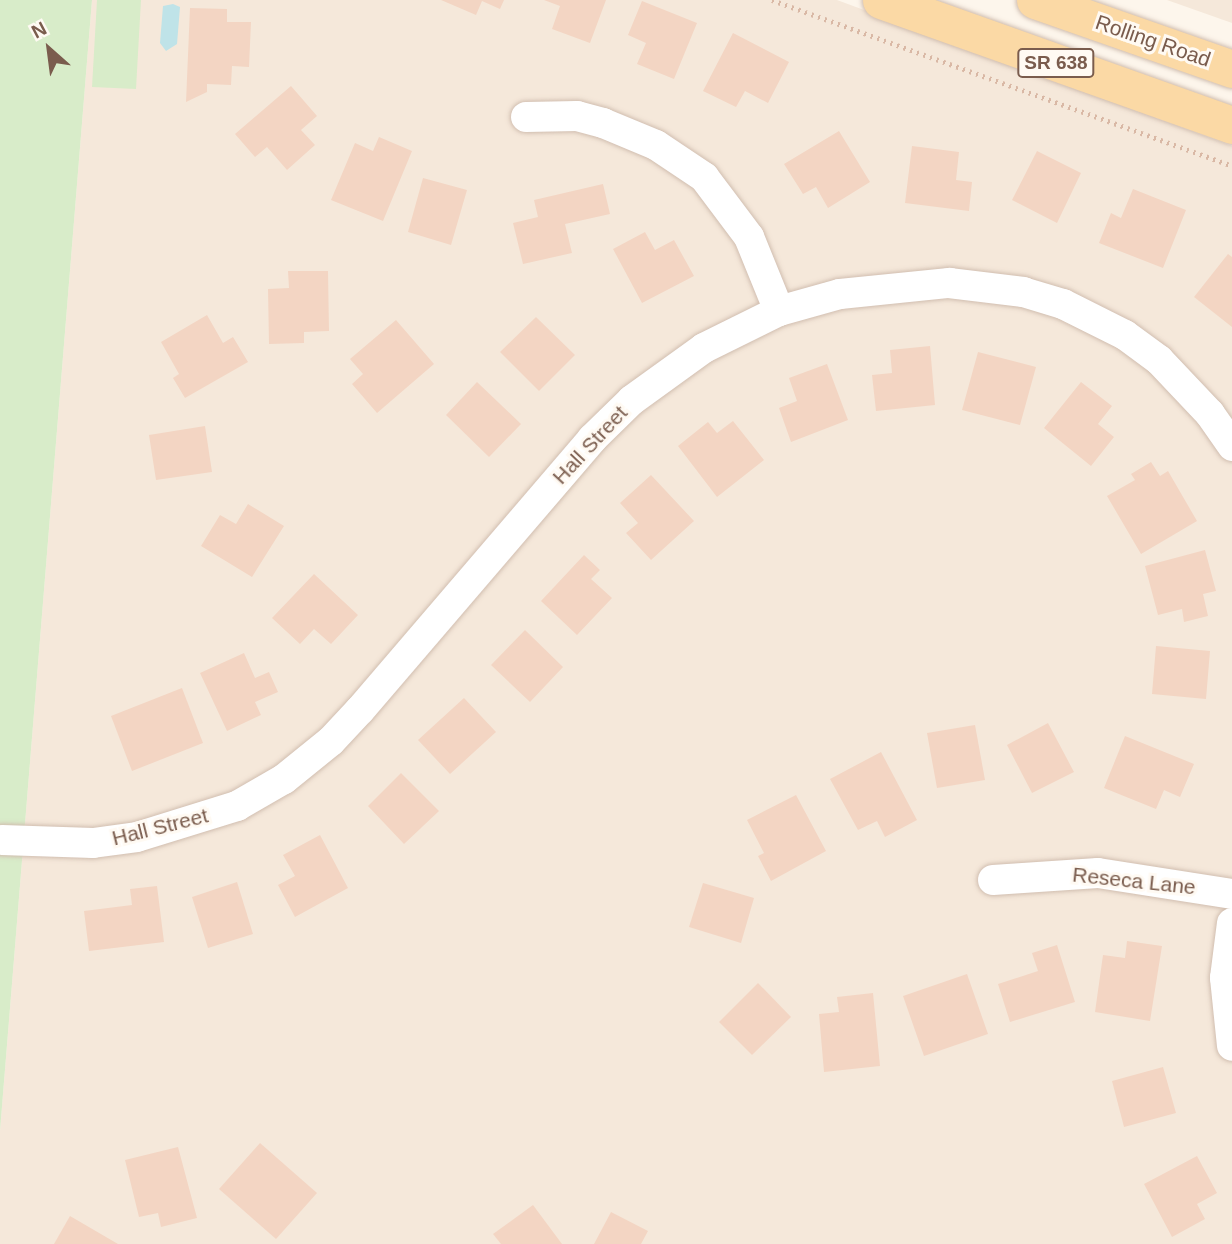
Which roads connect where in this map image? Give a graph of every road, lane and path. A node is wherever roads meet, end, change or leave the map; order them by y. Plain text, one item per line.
1 (772, 0) edge
2 (881, 0) edge
3 (1035, 0) edge
4 (1232, 69) edge
5 (526, 117) dead end
6 (1232, 125) edge
7 (1232, 166) edge
8 (779, 311) junction
9 (1232, 446) edge
10 (2, 841) dead end
11 (993, 880) dead end
12 (1232, 894) edge
13 (1232, 923) edge
14 (1232, 1046) edge

1 - 7 path
2 - 6 main road, SR 638
3 - 4 main road, Rolling Road / SR 638
5 - 8 street
8 - 9 street, Hall Street
8 - 10 street, Hall Street
11 - 12 street, Reseca Lane
13 - 14 street

